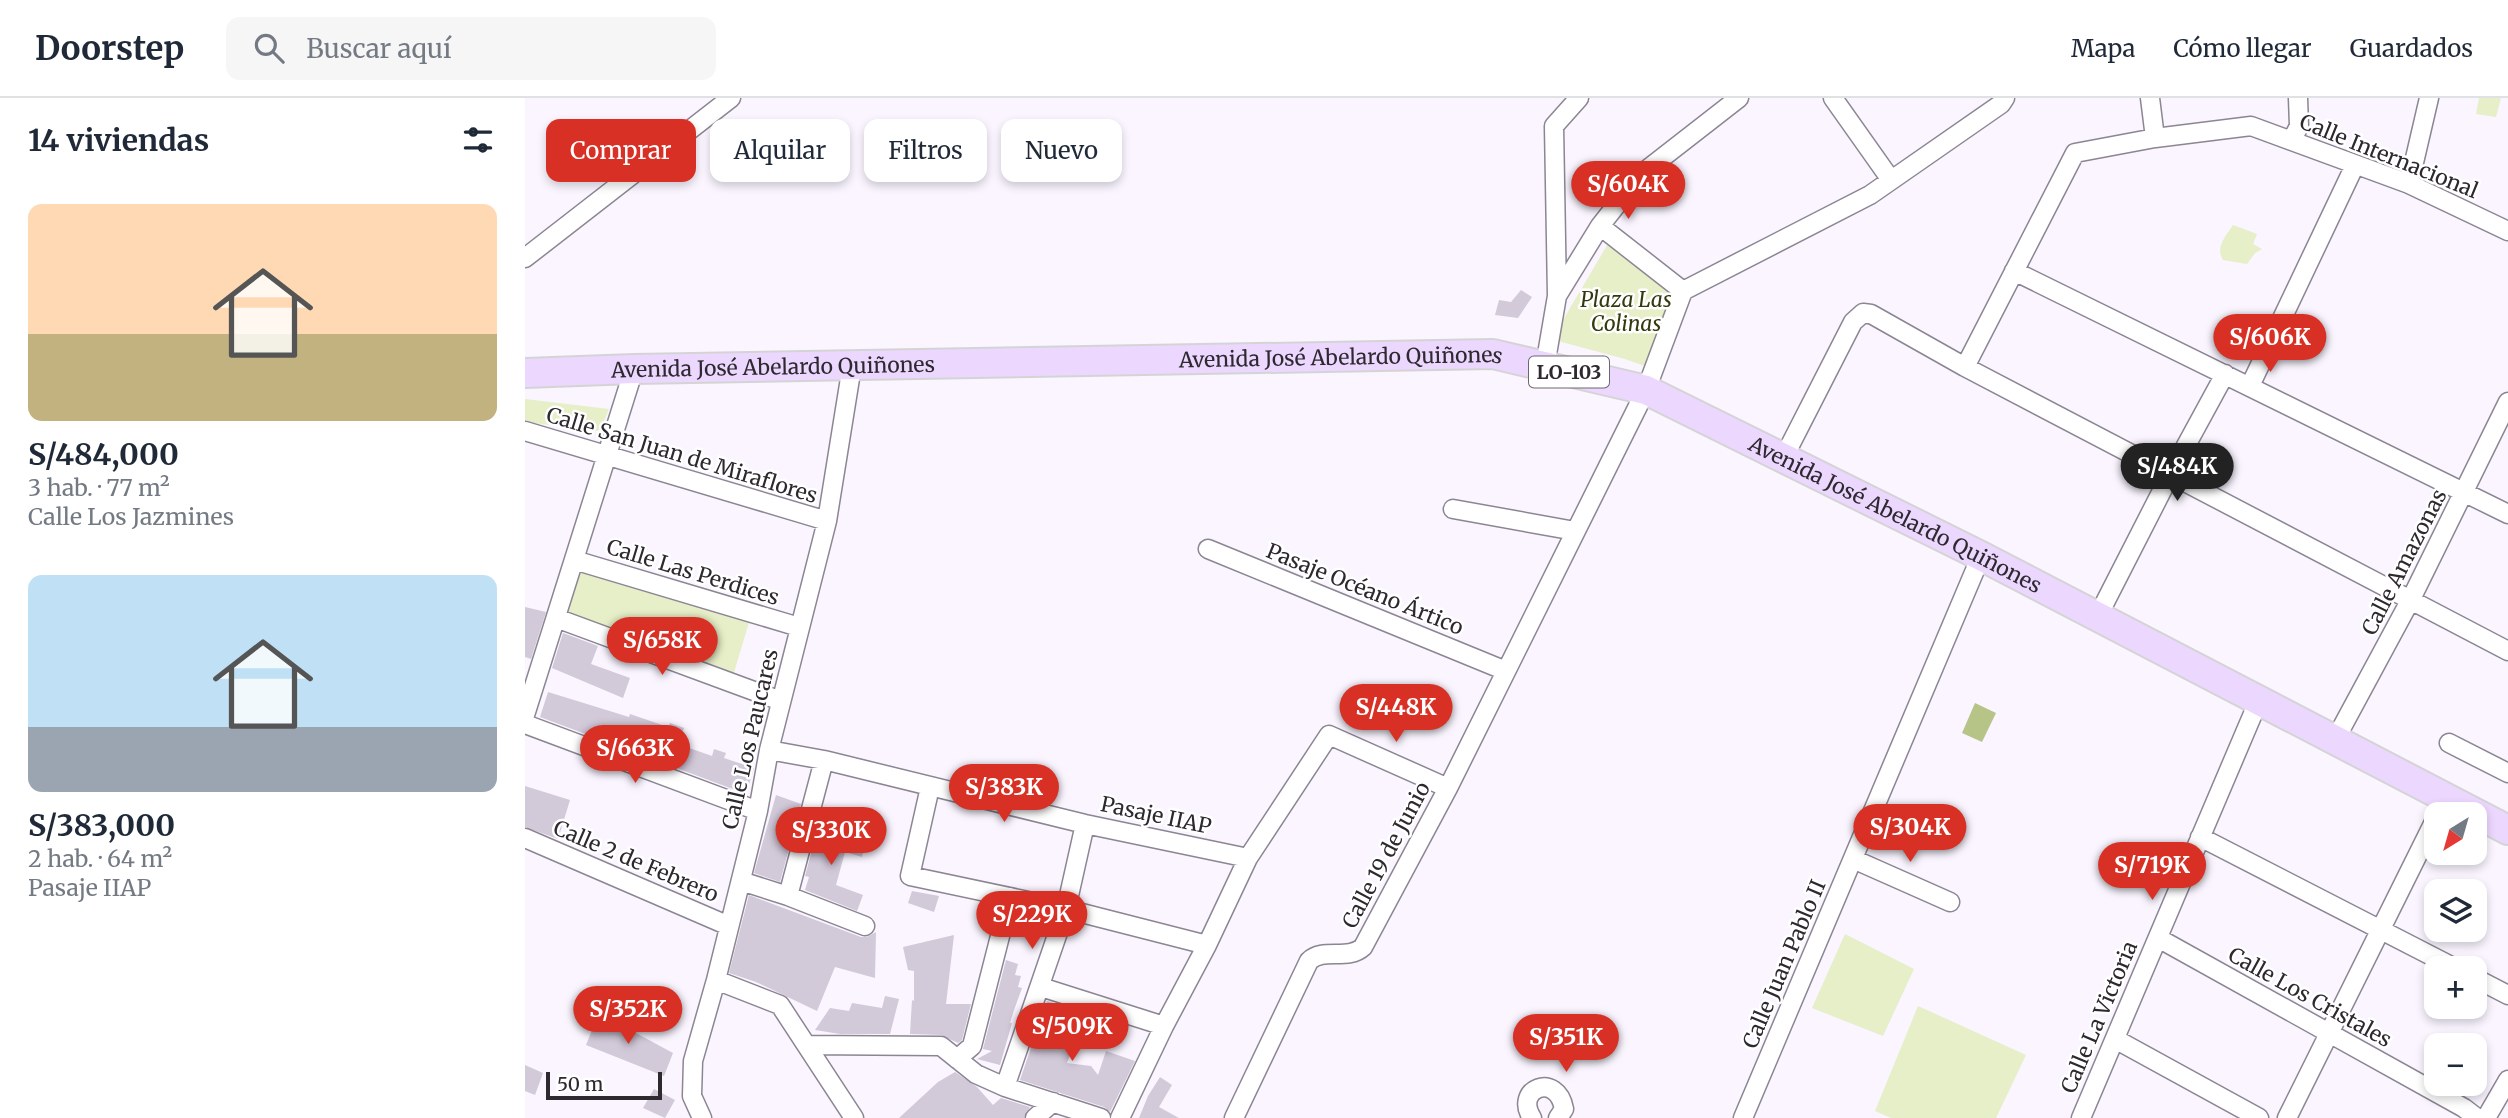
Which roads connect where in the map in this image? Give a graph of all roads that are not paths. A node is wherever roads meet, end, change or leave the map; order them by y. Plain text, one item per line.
1 (731, 98) edge
2 (1579, 98) edge
3 (1739, 98) edge
4 (1833, 98) edge
5 (2005, 98) edge
6 (2150, 98) edge
7 (2298, 98) edge
8 (2429, 98) edge
9 (2155, 138) junction
10 (2292, 140) junction
11 (2355, 165) junction
12 (1891, 180) junction
13 (2409, 184) junction
14 (1600, 226) junction
15 (2508, 231) edge
16 (525, 258) edge
17 (2014, 271) junction
18 (1683, 290) junction
19 (1557, 296) junction
20 (852, 366) junction
21 (1545, 366) junction
22 (1965, 368) junction
23 (634, 369) junction
24 (525, 373) edge
25 (2225, 374) junction
26 (2250, 386) junction
27 (1646, 390) junction
28 (2508, 402) edge
29 (525, 431) edge
30 (607, 456) junction
31 (1784, 457) junction
32 (2170, 475) junction
33 (2465, 492) junction
34 (1453, 509) dead end
35 (2508, 514) edge
36 (827, 521) junction
37 (1575, 531) junction
38 (1207, 549) dead end
39 (1981, 556) junction
40 (574, 560) junction
41 (2411, 599) junction
42 (2098, 616) junction
43 (556, 618) junction
44 (799, 627) junction
45 (2508, 651) edge
46 (1506, 671) junction
47 (781, 701) junction
48 (2258, 702) junction
49 (525, 715) edge
50 (525, 724) edge
51 (2335, 740) junction
52 (2449, 743) dead end
53 (769, 750) junction
54 (824, 760) junction
55 (2508, 773) edge
56 (930, 787) junction
57 (1448, 788) junction
58 (2428, 802) edge
59 (758, 811) junction
60 (1085, 824) junction
61 (2487, 824) edge
62 (2508, 830) edge
63 (2200, 837) junction
64 (525, 838) edge
65 (2424, 842) edge
66 (1248, 858) junction
67 (1853, 859) junction
68 (741, 881) junction
69 (788, 896) junction
70 (1010, 897) junction
71 (1950, 902) dead end
72 (1066, 909) junction
73 (729, 926) junction
74 (865, 926) dead end
75 (2381, 929) junction
76 (2158, 938) junction
77 (1207, 945) junction
78 (2432, 956) edge
79 (716, 980) junction
80 (2487, 985) edge
81 (1041, 988) junction
82 (2508, 996) edge
83 (1164, 1026) junction
84 (2329, 1033) junction
85 (2115, 1039) junction
86 (808, 1045) junction
87 (957, 1059) junction
88 (2508, 1080) edge
89 (1005, 1087) junction
90 (1053, 1102) junction
91 (702, 1118) edge
92 (854, 1118) edge
93 (1035, 1118) edge
94 (1101, 1118) edge
95 (1120, 1118) edge
96 (1234, 1118) edge
97 (1532, 1118) edge
98 (1558, 1118) edge
99 (1743, 1118) edge
100 (2081, 1118) edge
101 (2259, 1118) edge
102 (2287, 1118) edge
103 (2477, 1118) edge
104 (2486, 1118) edge

1 - 16 street
2 - 19 street
3 - 14 street
4 - 12 street
5 - 12 street
6 - 9 street
7 - 10 street
8 - 13 street
9 - 10 street, Calle Internacional
9 - 17 street, Calle Internacional
10 - 11 street, Calle Internacional
11 - 13 street, Calle Internacional
11 - 26 street
12 - 18 street
13 - 15 street, Calle Internacional
14 - 18 street
14 - 19 street
17 - 22 street, Calle Internacional
17 - 25 street
18 - 27 street, Calle 19 de Junio
19 - 21 street
20 - 21 main road, Avenida José Abelardo Quiñones / LO-103
20 - 23 main road, Avenida José Abelardo Quiñones / LO-103
20 - 36 street, Calle Los Paucares
21 - 27 main road, Avenida José Abelardo Quiñones / LO-103
22 - 31 street
22 - 32 street
23 - 24 main road, Avenida José Abelardo Quiñones / LO-103
23 - 30 street
25 - 26 street
25 - 32 street
26 - 33 street
27 - 31 main road, Avenida José Abelardo Quiñones / LO-103
27 - 37 street, Calle 19 de Junio
28 - 33 street, Calle Amazonas
29 - 30 street, Calle San Juan de Miraflores
30 - 36 street, Calle San Juan de Miraflores
30 - 40 street
31 - 39 main road, Avenida José Abelardo Quiñones / LO-103
32 - 41 street
32 - 42 street
33 - 35 street
33 - 41 street, Calle Amazonas
34 - 37 street
36 - 44 street, Calle Los Paucares
37 - 46 street, Calle 19 de Junio
38 - 46 street, Pasaje Océano Ártico
39 - 42 main road, Avenida José Abelardo Quiñones / LO-103
39 - 67 street, Calle Juan Pablo II
40 - 43 street
40 - 44 street, Calle Las Perdices
41 - 45 street
41 - 51 street, Calle Amazonas
42 - 48 main road, Avenida José Abelardo Quiñones / LO-103
43 - 47 street
43 - 49 street
44 - 47 street, Calle Los Paucares
46 - 57 street, Calle 19 de Junio
47 - 53 street, Calle Los Paucares
48 - 51 main road, Avenida José Abelardo Quiñones / LO-103
48 - 63 street, Calle La Victoria
50 - 59 street
51 - 58 main road, Avenida José Abelardo Quiñones / LO-103
52 - 55 street
53 - 54 street, Pasaje IIAP
53 - 59 street, Calle Los Paucares
54 - 56 street, Pasaje IIAP
54 - 69 street
56 - 60 street, Pasaje IIAP
56 - 70 street
57 - 66 street
57 - 96 street, Calle 19 de Junio
59 - 68 street, Calle Los Paucares
60 - 66 street, Pasaje IIAP
60 - 72 street
61 - 62 main road, Avenida José Abelardo Quiñones / LO-103
63 - 75 street
63 - 76 street, Calle La Victoria
64 - 73 street, Calle 2 de Febrero
65 - 75 street
66 - 77 street
67 - 71 street
67 - 99 street, Calle Juan Pablo II
68 - 69 street
68 - 73 street, Calle Los Paucares
69 - 74 street
70 - 72 street
70 - 87 street
72 - 77 street
72 - 81 street
73 - 79 street, Calle Los Paucares
75 - 78 street
75 - 84 street
76 - 84 street, Calle Los Cristales
76 - 85 street, Calle La Victoria
77 - 83 street
79 - 86 street
79 - 91 street, Calle Los Paucares
80 - 82 street
81 - 83 street
81 - 89 street
83 - 95 street
84 - 102 street
84 - 103 street, Calle Los Cristales
85 - 100 street, Calle La Victoria
85 - 101 street
86 - 87 street
86 - 92 street
87 - 89 street
88 - 104 street
89 - 90 street
90 - 93 street
90 - 94 street
97 - 98 street

